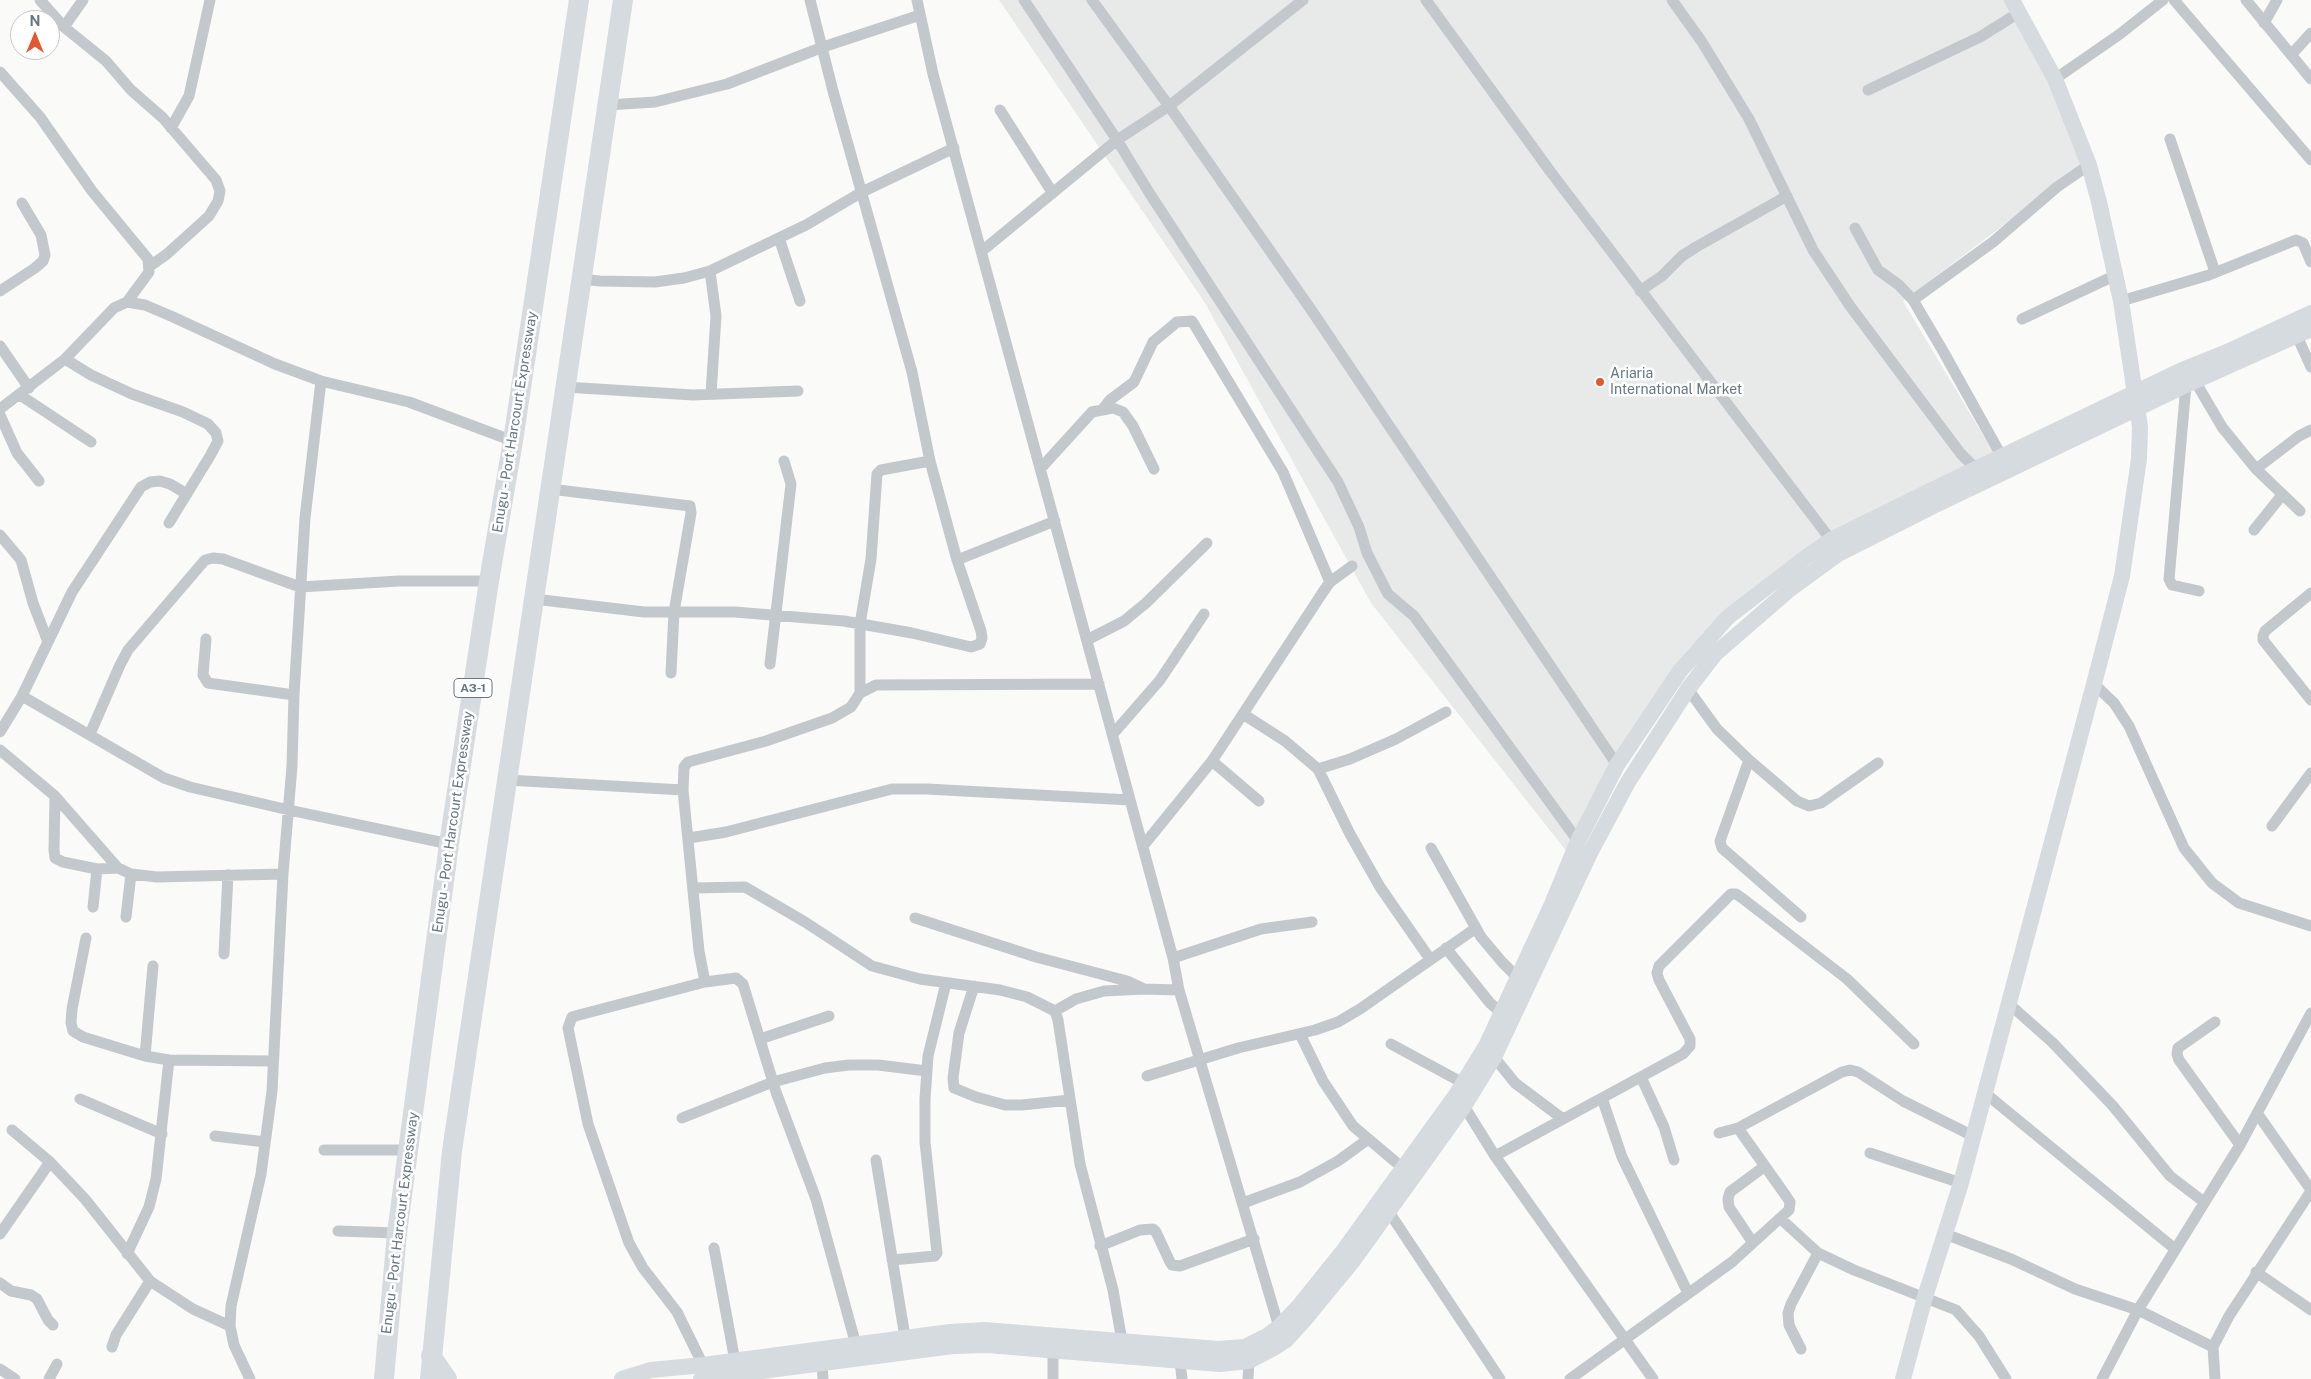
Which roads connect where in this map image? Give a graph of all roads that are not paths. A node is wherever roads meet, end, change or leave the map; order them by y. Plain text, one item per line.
1 (40, 0) edge
2 (83, 0) edge
3 (210, 0) edge
4 (579, 0) edge
5 (623, 0) edge
6 (810, 0) edge
7 (917, 0) edge
8 (1024, 0) edge
9 (1092, 0) edge
10 (1303, 0) edge
11 (1426, 0) edge
12 (1672, 0) edge
13 (2163, 0) edge
14 (2174, 0) edge
15 (2246, 0) edge
16 (2277, 0) edge
17 (2016, 6) edge
18 (920, 14) junction
19 (2264, 23) junction
20 (64, 27) junction
21 (2311, 33) edge
22 (823, 47) junction
23 (2291, 55) junction
24 (0, 72) edge
25 (2055, 79) junction
26 (2311, 79) edge
27 (1868, 90) dead end
28 (607, 105) junction
29 (1169, 106) junction
30 (1000, 110) dead end
31 (171, 128) junction
32 (2170, 139) dead end
33 (1117, 140) junction
34 (954, 148) junction
35 (2311, 160) edge
36 (2089, 165) junction
37 (862, 192) junction
38 (1052, 192) junction
39 (1787, 196) junction
40 (22, 203) dead end
41 (1855, 228) dead end
42 (779, 238) junction
43 (982, 251) junction
44 (2311, 262) edge
45 (150, 266) junction
46 (710, 271) junction
47 (2215, 272) junction
48 (2116, 275) junction
49 (581, 279) junction
50 (1640, 290) junction
51 (0, 291) edge
52 (1912, 300) junction
53 (800, 301) dead end
54 (2121, 301) junction
55 (127, 302) junction
56 (2311, 313) edge
57 (2022, 320) dead end
58 (2304, 332) edge
59 (0, 346) edge
60 (65, 359) junction
61 (2311, 368) edge
62 (322, 382) junction
63 (2190, 383) junction
64 (565, 387) junction
65 (24, 391) junction
66 (798, 392) dead end
67 (711, 394) junction
68 (2135, 402) junction
69 (0, 409) edge
70 (1103, 409) junction
71 (0, 415) edge
72 (2311, 430) edge
73 (513, 441) junction
74 (91, 442) dead end
75 (2002, 456) junction
76 (784, 461) dead end
77 (930, 461) junction
78 (1040, 468) junction
79 (1154, 469) dead end
80 (1976, 469) junction
81 (2256, 469) junction
82 (40, 481) dead end
83 (550, 489) junction
84 (187, 494) junction
85 (2282, 496) junction
86 (2300, 511) dead end
87 (1055, 521) junction
88 (169, 523) dead end
89 (2254, 530) dead end
90 (0, 535) edge
91 (1831, 540) junction
92 (1207, 543) dead end
93 (957, 560) junction
94 (1352, 566) dead end
95 (489, 581) junction
96 (1330, 582) junction
97 (300, 587) junction
98 (2198, 591) dead end
99 (2311, 593) edge
100 (534, 599) junction
101 (674, 612) junction
102 (1204, 614) dead end
103 (774, 615) junction
104 (860, 624) junction
105 (206, 638) dead end
106 (1087, 640) junction
107 (48, 642) junction
108 (770, 664) dead end
109 (671, 673) dead end
110 (1099, 684) junction
111 (2094, 684) junction
112 (1688, 689) junction
113 (860, 693) junction
114 (294, 695) junction
115 (22, 696) junction
116 (2311, 700) edge
117 (1446, 712) dead end
118 (1243, 714) junction
119 (0, 732) edge
120 (90, 734) junction
121 (1112, 734) junction
122 (0, 750) edge
123 (1749, 760) junction
124 (1212, 761) junction
125 (1878, 763) dead end
126 (1617, 765) junction
127 (1318, 769) junction
128 (2311, 773) edge
129 (507, 780) junction
130 (683, 790) junction
131 (55, 796) junction
132 (1130, 800) junction
133 (1259, 801) dead end
134 (289, 810) junction
135 (2272, 826) dead end
136 (689, 838) junction
137 (1578, 842) junction
138 (449, 844) junction
139 (1143, 846) junction
140 (1430, 848) dead end
141 (118, 868) junction
142 (96, 869) junction
143 (131, 874) junction
144 (283, 874) junction
145 (228, 875) junction
146 (694, 888) junction
147 (93, 907) dead end
148 (1801, 916) dead end
149 (126, 917) dead end
150 (915, 918) dead end
151 (1312, 922) dead end
152 (2311, 926) edge
153 (1476, 928) junction
154 (86, 938) dead end
155 (1446, 948) junction
156 (224, 954) dead end
157 (1173, 958) junction
158 (1430, 959) junction
159 (153, 966) dead end
160 (1518, 978) junction
161 (705, 982) junction
162 (946, 983) junction
163 (974, 986) junction
164 (1144, 988) junction
165 (1179, 990) junction
166 (2008, 1002) junction
167 (1505, 1006) junction
168 (1055, 1012) junction
169 (2311, 1013) edge
170 (829, 1016) dead end
171 (2215, 1022) dead end
172 (1300, 1034) junction
173 (760, 1039) junction
174 (1391, 1044) dead end
175 (1914, 1044) dead end
176 (146, 1056) junction
177 (1494, 1057) junction
178 (169, 1060) junction
179 (272, 1061) junction
180 (1201, 1061) junction
181 (927, 1071) junction
182 (1147, 1076) dead end
183 (1640, 1077) junction
184 (773, 1082) junction
185 (1462, 1083) junction
186 (1984, 1093) junction
187 (1602, 1098) junction
188 (80, 1100) dead end
189 (1070, 1100) junction
190 (1464, 1106) junction
191 (2257, 1113) junction
192 (682, 1118) dead end
193 (1563, 1119) junction
194 (1738, 1128) junction
195 (12, 1130) dead end
196 (1719, 1133) dead end
197 (162, 1134) junction
198 (215, 1136) dead end
199 (1973, 1136) junction
200 (1367, 1140) junction
201 (265, 1142) junction
202 (2240, 1145) junction
203 (324, 1150) dead end
204 (408, 1150) junction
205 (1870, 1153) dead end
206 (1495, 1156) junction
207 (876, 1160) dead end
208 (1674, 1160) dead end
209 (50, 1162) junction
210 (1765, 1166) junction
211 (1404, 1169) junction
212 (1961, 1182) junction
213 (2311, 1190) edge
214 (2204, 1202) junction
215 (1243, 1204) junction
216 (1389, 1212) junction
217 (1782, 1219) junction
218 (338, 1231) dead end
219 (397, 1233) junction
220 (0, 1234) edge
221 (1945, 1234) junction
222 (1254, 1239) junction
223 (1754, 1243) junction
224 (1100, 1246) junction
225 (714, 1248) dead end
226 (2175, 1249) junction
227 (1818, 1253) junction
228 (127, 1254) junction
229 (892, 1260) junction
230 (2256, 1272) junction
231 (150, 1282) junction
232 (0, 1283) edge
233 (1688, 1293) junction
234 (1924, 1297) junction
235 (2138, 1310) junction
236 (2311, 1310) edge
237 (53, 1325) dead end
238 (230, 1326) junction
239 (1279, 1327) junction
240 (905, 1337) junction
241 (1623, 1339) junction
242 (1122, 1341) junction
243 (856, 1345) junction
244 (112, 1347) dead end
245 (2213, 1347) junction
246 (1801, 1349) dead end
247 (1054, 1350) junction
248 (431, 1356) junction
249 (1180, 1360) junction
250 (735, 1361) junction
251 (1249, 1361) junction
252 (57, 1364) dead end
253 (0, 1369) edge
254 (822, 1371) edge
255 (702, 1372) edge
256 (15, 1379) edge
257 (49, 1379) edge
258 (250, 1379) edge
259 (384, 1379) edge
260 (430, 1379) edge
261 (447, 1379) edge
262 (622, 1379) edge
263 (1053, 1379) edge
264 (1182, 1379) edge
265 (1248, 1379) edge
266 (1500, 1379) edge
267 (1570, 1379) edge
268 (1653, 1379) edge
269 (1903, 1379) edge
270 (2006, 1379) edge
271 (2102, 1379) edge
272 (2215, 1379) edge

1 - 20 street
2 - 20 street
3 - 31 street
4 - 73 highway, Enugu - Port Harcourt Expressway / A3-1
5 - 28 highway
6 - 22 street
7 - 18 street
8 - 33 street
9 - 29 street
10 - 29 street
11 - 50 street
12 - 39 street
13 - 25 street
14 - 35 street
15 - 19 street
16 - 19 street
17 - 25 main road
17 - 27 street
18 - 22 street
18 - 34 street
19 - 23 street
20 - 31 street
21 - 23 street
22 - 28 street
22 - 37 street
23 - 26 street
24 - 45 street
25 - 36 main road
28 - 49 highway
29 - 33 street
29 - 126 street
30 - 38 street
31 - 45 street
32 - 47 street
33 - 38 street
33 - 137 street
34 - 37 street
34 - 43 street
36 - 48 main road
36 - 52 street
37 - 42 street
37 - 77 street
38 - 43 street
39 - 50 street
39 - 80 street
40 - 51 street
41 - 52 street
42 - 46 street
42 - 53 street
43 - 78 street
44 - 47 street
45 - 55 street
46 - 49 street
46 - 67 street
47 - 54 street
48 - 54 main road
48 - 57 street
49 - 64 highway
50 - 91 street
52 - 75 street
54 - 68 main road
55 - 60 street
55 - 62 street
56 - 68 main road
58 - 61 street
58 - 63 main road
59 - 65 street
60 - 65 street
60 - 84 street
62 - 73 street
62 - 97 street
63 - 68 main road
63 - 81 street
63 - 98 street
64 - 67 street
64 - 83 highway
65 - 69 street
65 - 74 street
66 - 67 street
68 - 75 main road
68 - 111 main road
68 - 112 main road
70 - 78 street
70 - 79 street
70 - 96 street
71 - 82 street
72 - 81 street
73 - 95 highway, Enugu - Port Harcourt Expressway / A3-1
75 - 80 main road
76 - 103 street
77 - 93 street
77 - 104 street
78 - 87 street
80 - 91 main road
81 - 85 street
83 - 100 highway
83 - 101 street
84 - 88 street
84 - 107 street
85 - 86 street
85 - 89 street
87 - 93 street
87 - 106 street
90 - 107 street
91 - 126 main road
92 - 106 street
93 - 104 street
94 - 96 street
95 - 97 street
95 - 138 highway, Enugu - Port Harcourt Expressway / A3-1
96 - 118 street
97 - 114 street
97 - 120 street
99 - 116 street
100 - 101 street
100 - 129 highway
101 - 103 street
101 - 109 street
102 - 121 street
103 - 104 street
103 - 108 street
104 - 113 street
105 - 114 street
106 - 110 street
107 - 115 street
110 - 113 street
110 - 121 street
111 - 152 street
111 - 166 main road
112 - 123 street
112 - 177 main road
113 - 130 street
114 - 134 street
115 - 119 street
115 - 120 street
117 - 127 street
118 - 124 street
118 - 127 street
120 - 134 street
121 - 132 street
122 - 131 street
123 - 125 street
123 - 148 street
124 - 133 street
124 - 139 street
126 - 137 main road
127 - 158 street
128 - 135 street
129 - 130 street
129 - 248 highway
130 - 136 street
131 - 141 street
131 - 142 street
132 - 136 street
132 - 139 street
134 - 138 street
134 - 144 street
136 - 146 street
137 - 160 main road
138 - 204 highway, Enugu - Port Harcourt Expressway / A3-1
139 - 157 street
140 - 153 street
141 - 142 street
141 - 143 street
142 - 147 street
143 - 145 street
143 - 149 street
144 - 145 street
144 - 179 street
145 - 156 street
146 - 161 street
146 - 162 street
150 - 164 street
151 - 157 street
153 - 155 street
153 - 160 street
154 - 176 street
155 - 158 street
155 - 167 street
157 - 165 street
158 - 172 street
159 - 176 street
160 - 167 main road
161 - 173 street
161 - 255 street
162 - 163 street
162 - 181 street
163 - 168 street
163 - 189 street
164 - 165 street
164 - 168 street
165 - 180 street
166 - 186 main road
166 - 214 street
167 - 185 main road
168 - 189 street
169 - 191 street
170 - 173 street
171 - 202 street
172 - 180 street
172 - 200 street
173 - 184 street
174 - 185 street
175 - 183 street
176 - 178 street
177 - 190 main road
177 - 193 street
178 - 179 street
178 - 197 street
179 - 201 street
180 - 182 street
180 - 215 street
181 - 184 street
181 - 229 street
183 - 187 street
183 - 208 street
184 - 192 street
184 - 243 street
185 - 211 main road
186 - 199 main road
186 - 226 street
187 - 193 street
187 - 233 street
188 - 197 street
189 - 224 street
190 - 206 street
190 - 216 main road
191 - 202 street
191 - 213 street
193 - 206 street
194 - 196 street
194 - 199 street
194 - 210 street
195 - 209 street
197 - 228 street
198 - 201 street
199 - 212 main road
200 - 211 street
200 - 215 street
201 - 238 street
202 - 214 street
203 - 204 street
204 - 219 highway, Enugu - Port Harcourt Expressway / A3-1
205 - 212 street
206 - 241 street
207 - 229 street
209 - 220 street
209 - 228 street
210 - 217 street
210 - 223 street
211 - 239 main road
212 - 221 main road
213 - 230 street
214 - 226 street
215 - 222 street
216 - 251 main road
216 - 266 street
217 - 223 street
217 - 227 street
218 - 219 street
219 - 259 highway, Enugu - Port Harcourt Expressway / A3-1
221 - 234 main road
221 - 235 street
222 - 224 street
222 - 239 street
223 - 233 street
224 - 242 street
225 - 250 street
226 - 235 street
227 - 234 street
227 - 246 street
228 - 231 street
229 - 240 street
230 - 236 street
230 - 245 street
231 - 238 street
231 - 244 street
232 - 237 street
233 - 241 street
234 - 269 main road
234 - 270 street
235 - 245 street
235 - 271 street
238 - 258 street
239 - 242 main road
240 - 242 main road
240 - 243 main road
241 - 267 street
241 - 268 street
243 - 250 main road
245 - 272 street
247 - 249 main road
247 - 254 main road
247 - 263 street
248 - 260 highway
248 - 261 highway
249 - 251 main road
249 - 264 street
250 - 255 main road
251 - 265 street
252 - 257 street
253 - 256 street
254 - 255 main road
255 - 262 main road

